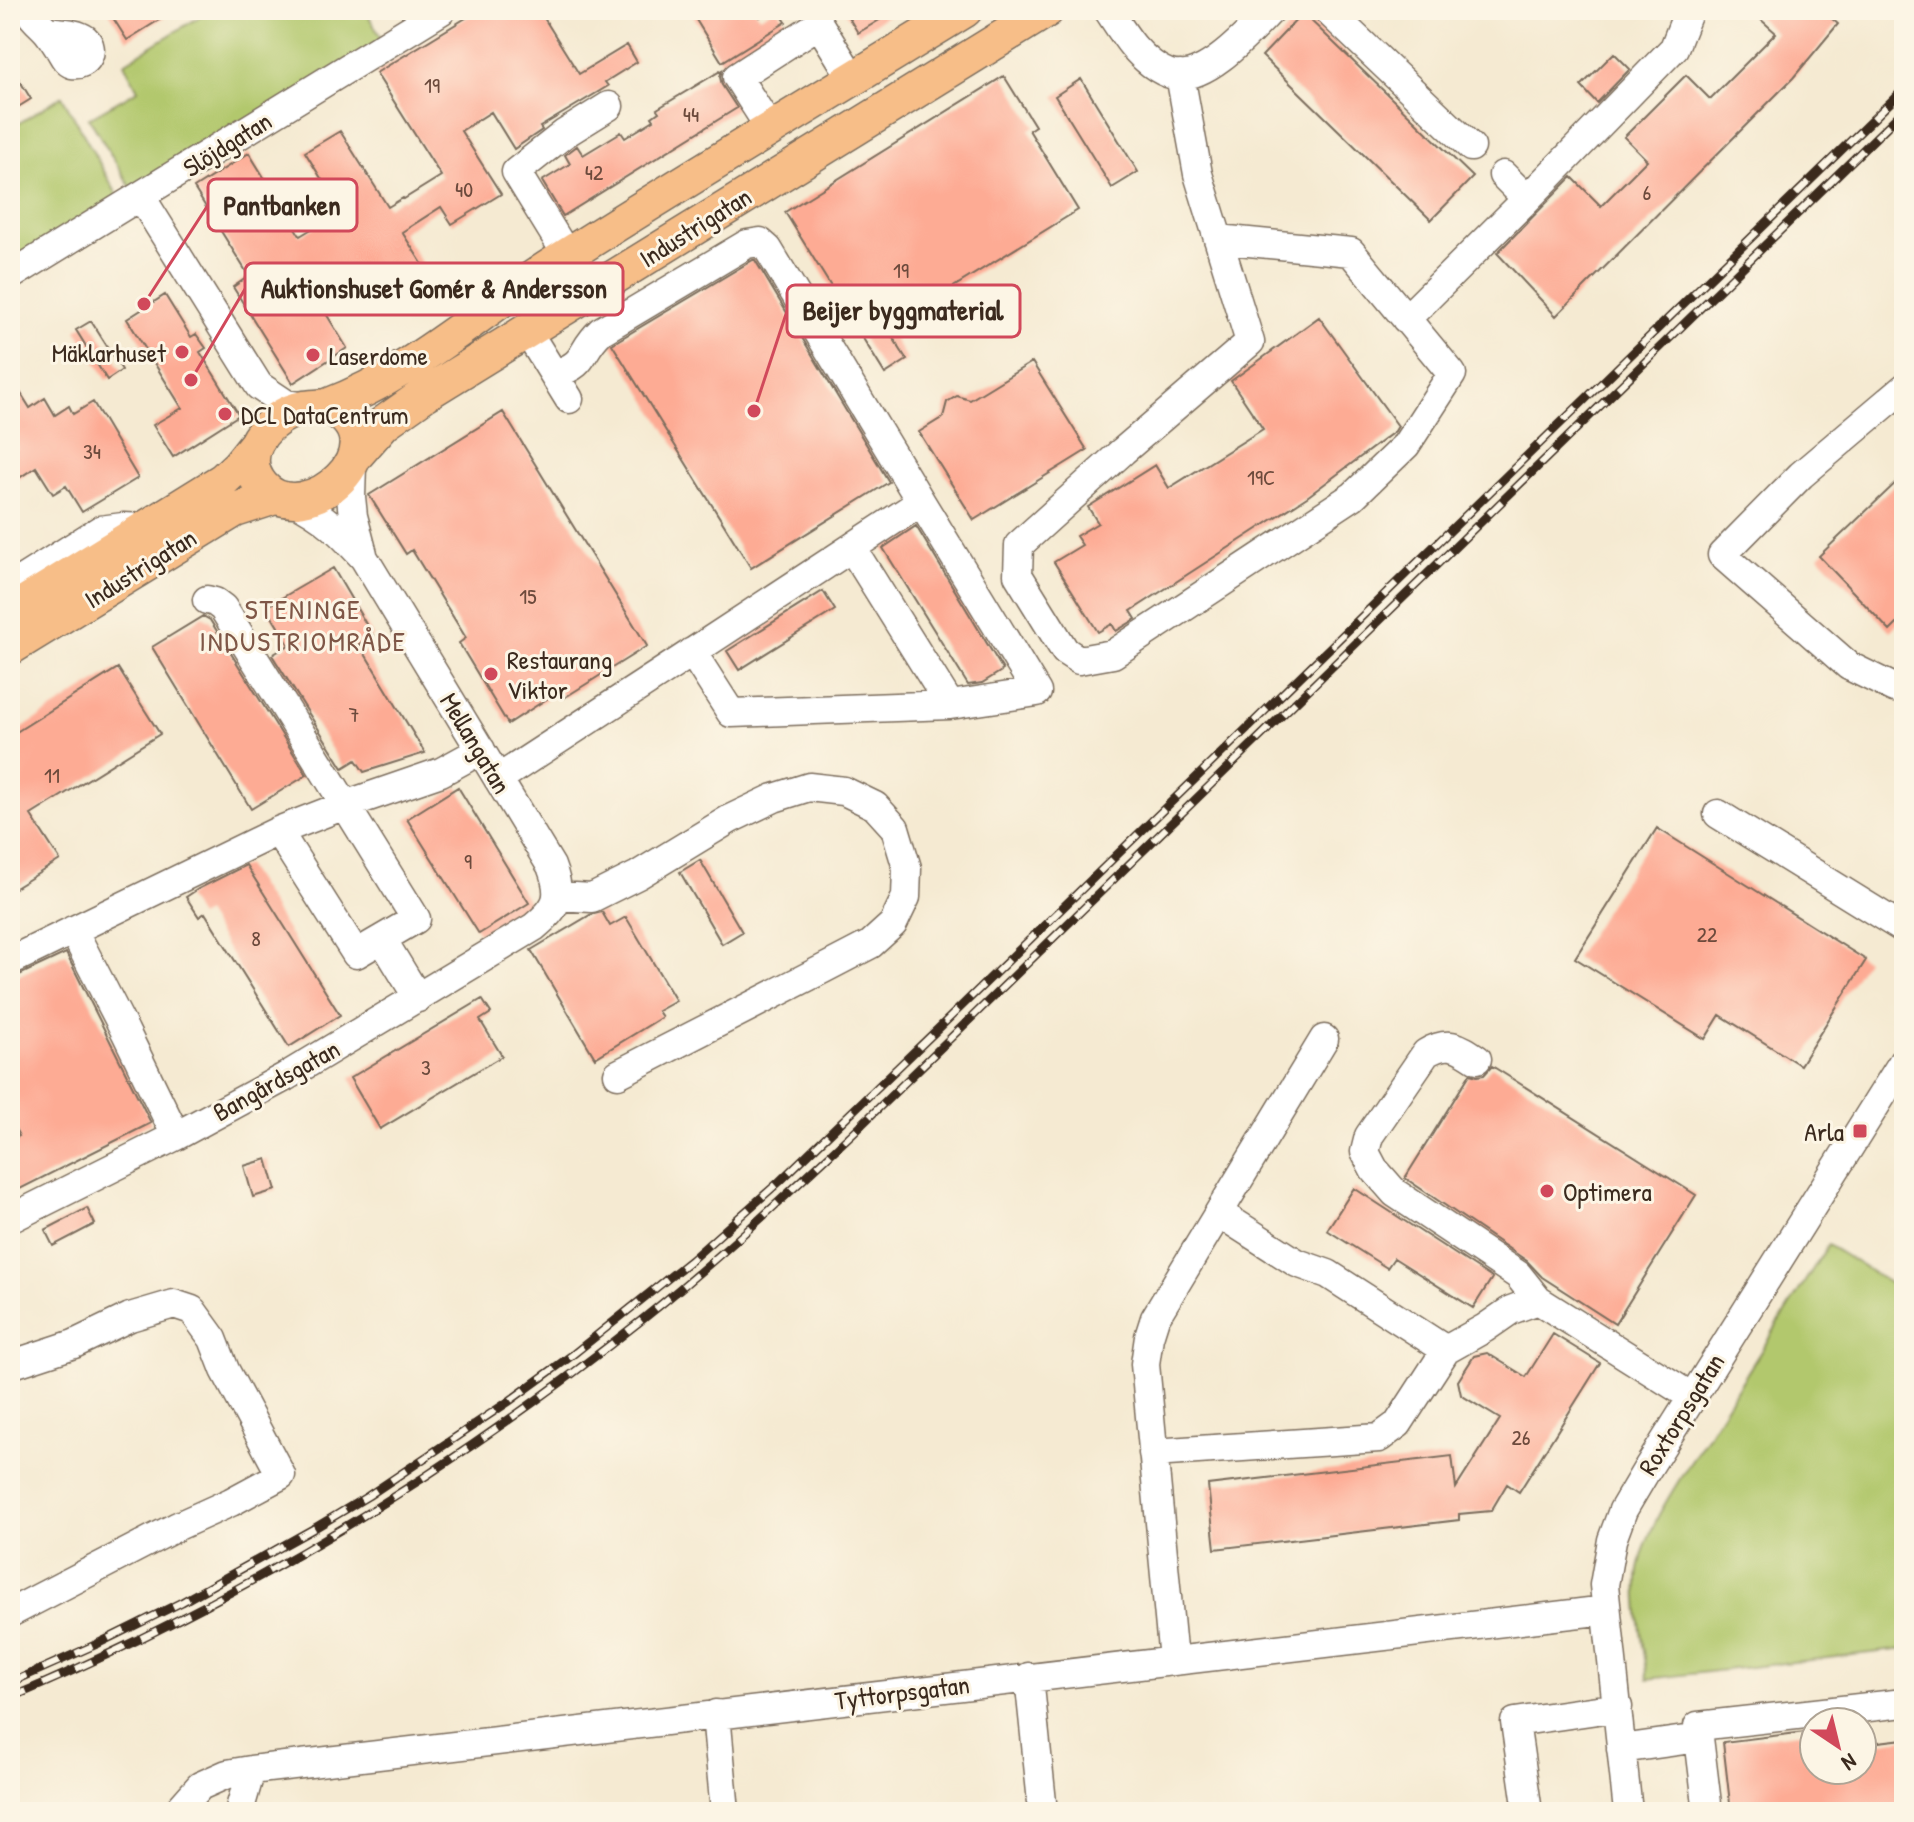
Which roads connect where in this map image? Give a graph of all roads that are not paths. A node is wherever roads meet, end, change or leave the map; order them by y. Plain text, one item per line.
1 (28, 10) edge
2 (442, 10) edge
3 (965, 10) edge
4 (1047, 10) edge
5 (1108, 10) edge
6 (1271, 10) edge
7 (1327, 10) edge
8 (1689, 10) edge
9 (48, 31) dead end
10 (1180, 75) junction
11 (853, 79) junction
12 (609, 106) dead end
13 (771, 130) junction
14 (1471, 147) dead end
15 (1503, 175) dead end
16 (141, 197) junction
17 (1527, 199) junction
18 (1218, 239) junction
19 (567, 255) junction
20 (10, 276) edge
21 (1406, 319) junction
22 (527, 331) junction
23 (554, 374) junction
24 (259, 386) junction
25 (1904, 388) edge
26 (569, 399) dead end
27 (317, 407) junction
28 (256, 441) junction
29 (354, 460) junction
30 (284, 498) junction
31 (921, 502) junction
32 (146, 528) junction
33 (852, 548) junction
34 (364, 558) junction
35 (10, 587) edge
36 (207, 600) dead end
37 (10, 612) edge
38 (10, 648) edge
39 (692, 652) junction
40 (1904, 688) edge
41 (950, 705) junction
42 (481, 750) junction
43 (498, 779) junction
44 (345, 805) junction
45 (1718, 814) dead end
46 (278, 831) junction
47 (558, 896) junction
48 (1904, 929) edge
49 (73, 930) junction
50 (382, 939) junction
51 (10, 961) edge
52 (418, 998) junction
53 (1324, 1039) dead end
54 (1477, 1059) dead end
55 (1904, 1060) edge
56 (618, 1074) dead end
57 (176, 1136) junction
58 (1219, 1213) junction
59 (10, 1219) edge
60 (1538, 1300) junction
61 (1446, 1350) junction
62 (10, 1365) edge
63 (1692, 1397) junction
64 (1153, 1453) junction
65 (1606, 1610) junction
66 (10, 1613) edge
67 (1173, 1660) junction
68 (1029, 1677) junction
69 (1904, 1703) edge
70 (1618, 1707) junction
71 (716, 1714) junction
72 (1699, 1738) junction
73 (1621, 1749) junction
74 (251, 1770) junction
75 (177, 1812) edge
76 (239, 1812) edge
77 (725, 1812) edge
78 (1043, 1812) edge
79 (1528, 1812) edge
80 (1628, 1812) edge
81 (1708, 1812) edge

1 - 9 street
2 - 16 street, Slöjdgatan
3 - 11 main road, Industrigatan
4 - 22 main road, Industrigatan
5 - 10 street
6 - 10 street
7 - 14 street
8 - 17 street
10 - 18 street
11 - 13 main road, Industrigatan
11 - 13 street
12 - 19 street
13 - 19 main road, Industrigatan
15 - 17 street
16 - 20 street, Slöjdgatan
16 - 24 street
17 - 21 street
18 - 21 street
18 - 21 street
19 - 27 main road, Industrigatan
22 - 23 street
22 - 29 main road, Industrigatan
23 - 26 street
23 - 31 street
24 - 27 street
24 - 28 street
25 - 40 street
27 - 28 main road
27 - 29 main road
28 - 30 main road
28 - 32 main road, Industrigatan
29 - 30 main road
29 - 34 street, Mellangatan
30 - 34 street, Mellangatan
30 - 38 main road, Industrigatan
31 - 33 street
31 - 41 street
32 - 35 street
32 - 37 main road, Industrigatan
33 - 39 street
33 - 41 street
34 - 42 street, Mellangatan
36 - 44 street
39 - 41 street
39 - 43 street
42 - 43 street, Mellangatan
42 - 44 street
43 - 47 street, Mellangatan
44 - 46 street
44 - 50 street
45 - 48 street
46 - 49 street
46 - 50 street
47 - 52 street, Bangårdsgatan
47 - 56 street
49 - 51 street
49 - 57 street
50 - 52 street
52 - 57 street, Bangårdsgatan
53 - 58 street
54 - 60 street
55 - 63 street, Roxtorpsgatan
57 - 59 street, Bangårdsgatan
58 - 61 street
58 - 64 street
60 - 61 street
60 - 63 street
61 - 64 street
62 - 66 street
63 - 65 street, Roxtorpsgatan
64 - 67 street
65 - 67 street, Tyttorpsgatan
65 - 70 street, Roxtorpsgatan
67 - 68 street, Tyttorpsgatan
68 - 71 street, Tyttorpsgatan
68 - 78 street
69 - 72 street
70 - 73 street, Roxtorpsgatan
70 - 79 street
71 - 74 street, Tyttorpsgatan
71 - 77 street
72 - 73 street
72 - 81 street
73 - 80 street, Roxtorpsgatan
74 - 75 street, Tyttorpsgatan
74 - 76 street

